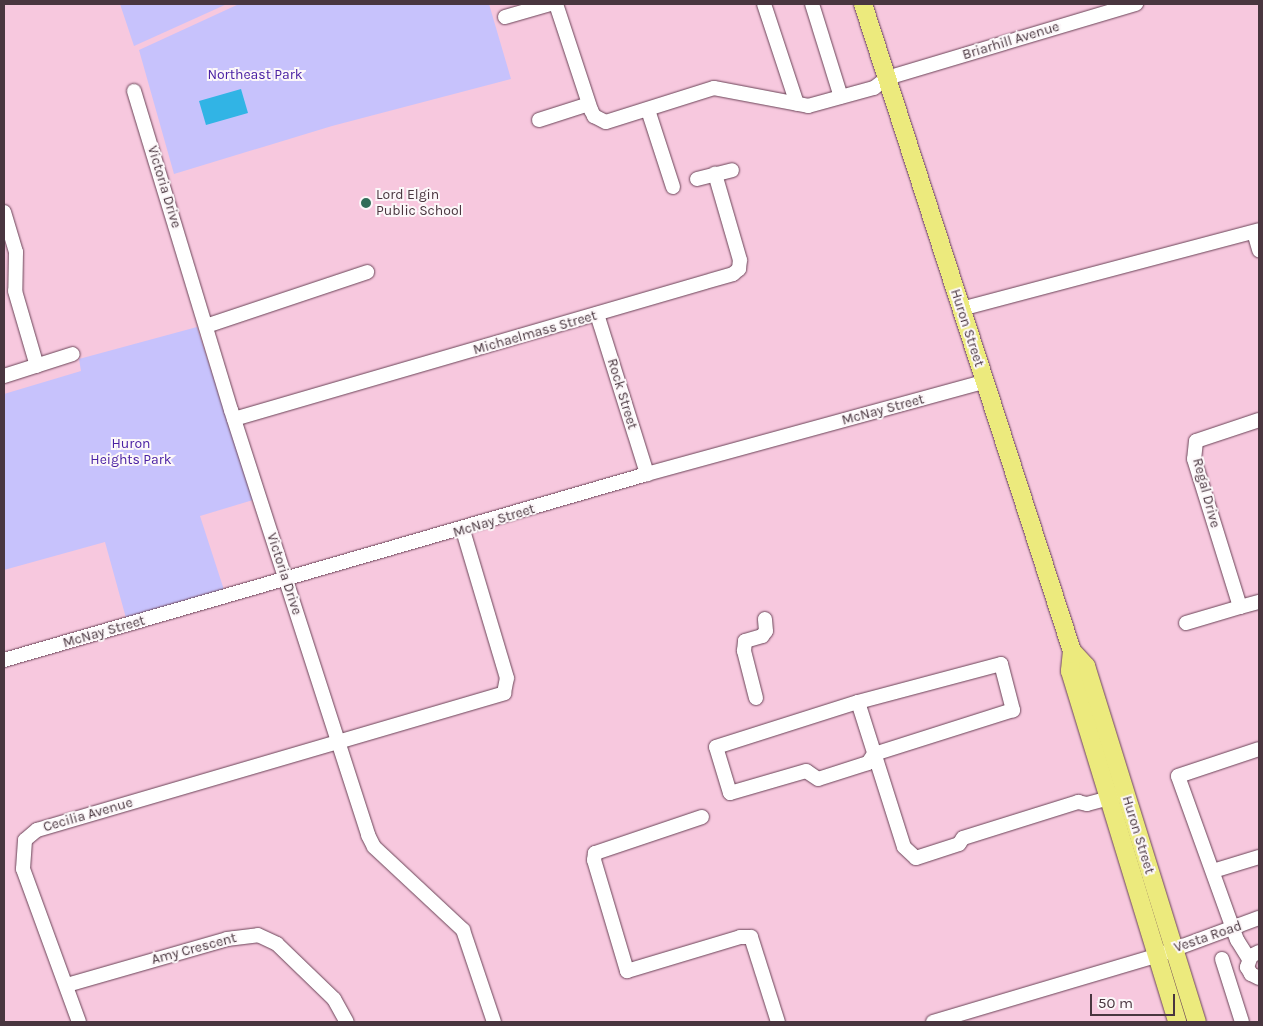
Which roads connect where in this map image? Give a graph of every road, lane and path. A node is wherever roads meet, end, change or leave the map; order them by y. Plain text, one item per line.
1 (550, 4) edge
2 (556, 4) edge
3 (764, 4) edge
4 (812, 4) edge
5 (863, 4) edge
6 (1136, 4) edge
7 (505, 17) dead end
8 (887, 78) junction
9 (134, 90) dead end
10 (841, 97) junction
11 (589, 104) junction
12 (797, 104) junction
13 (648, 110) junction
14 (539, 120) dead end
15 (732, 170) dead end
16 (714, 174) junction
17 (697, 179) dead end
18 (672, 188) dead end
19 (4, 212) edge
20 (1256, 231) edge
21 (1259, 250) edge
22 (367, 272) dead end
23 (962, 309) junction
24 (597, 314) junction
25 (206, 326) junction
26 (73, 354) dead end
27 (37, 366) junction
28 (4, 376) edge
29 (984, 382) junction
30 (234, 419) junction
31 (1259, 420) edge
32 (647, 474) junction
33 (463, 530) junction
34 (286, 580) junction
35 (1259, 602) edge
36 (1240, 607) junction
37 (765, 619) dead end
38 (1186, 623) dead end
39 (1072, 651) junction
40 (4, 660) edge
41 (756, 698) dead end
42 (858, 702) junction
43 (338, 743) junction
44 (1259, 749) edge
45 (874, 754) junction
46 (1125, 793) junction
47 (1107, 799) junction
48 (702, 817) dead end
49 (1259, 857) edge
50 (1213, 871) junction
51 (1259, 918) edge
52 (1234, 929) junction
53 (1174, 949) junction
54 (1156, 956) junction
55 (1222, 959) dead end
56 (1254, 965) edge
57 (1228, 979) junction
58 (67, 986) junction
59 (79, 1022) edge
60 (347, 1022) edge
61 (494, 1022) edge
62 (778, 1022) edge
63 (933, 1022) edge
64 (1177, 1022) edge
65 (1197, 1022) edge
66 (1242, 1022) edge

1 - 7 street
2 - 11 street
3 - 12 street
4 - 10 street
5 - 8 main road, Huron Street
6 - 8 street, Briarhill Avenue
8 - 10 street, Briarhill Avenue
8 - 23 main road, Huron Street
9 - 25 street, Victoria Drive
10 - 12 street, Briarhill Avenue
11 - 13 street, Briarhill Avenue
11 - 14 street
12 - 13 street, Briarhill Avenue
13 - 18 street
15 - 16 street
16 - 17 street
16 - 24 street, Michaelmass Street
19 - 27 street
20 - 21 street
20 - 23 street
22 - 25 street
23 - 29 main road, Huron Street
24 - 30 street, Michaelmass Street
24 - 32 street, Rock Street
25 - 30 street, Victoria Drive
26 - 27 street
27 - 28 street
29 - 32 street, McNay Street
29 - 39 main road, Huron Street
30 - 34 street, Victoria Drive
31 - 36 street, Regal Drive
32 - 33 street, McNay Street
33 - 34 street, McNay Street
33 - 43 street, Cecilia Avenue
34 - 40 street, McNay Street
34 - 43 street, Victoria Drive
35 - 36 street
36 - 38 street
37 - 41 street
39 - 46 main road, Huron Street
39 - 47 main road, Huron Street
42 - 45 street
42 - 45 street
42 - 45 street
43 - 58 street, Cecilia Avenue
43 - 61 street, Victoria Drive
44 - 50 street
45 - 47 street
46 - 47 street
46 - 53 main road, Huron Street
47 - 54 main road, Huron Street
48 - 62 street
49 - 50 street
50 - 52 street
51 - 52 street, Vesta Road
52 - 53 street, Vesta Road
52 - 56 street
53 - 54 street, Vesta Road
53 - 65 main road, Huron Street
54 - 63 street, Vesta Road
54 - 64 main road, Huron Street
55 - 57 street
56 - 57 street
57 - 66 street
58 - 59 street, Cecilia Avenue
58 - 60 street, Amy Crescent

